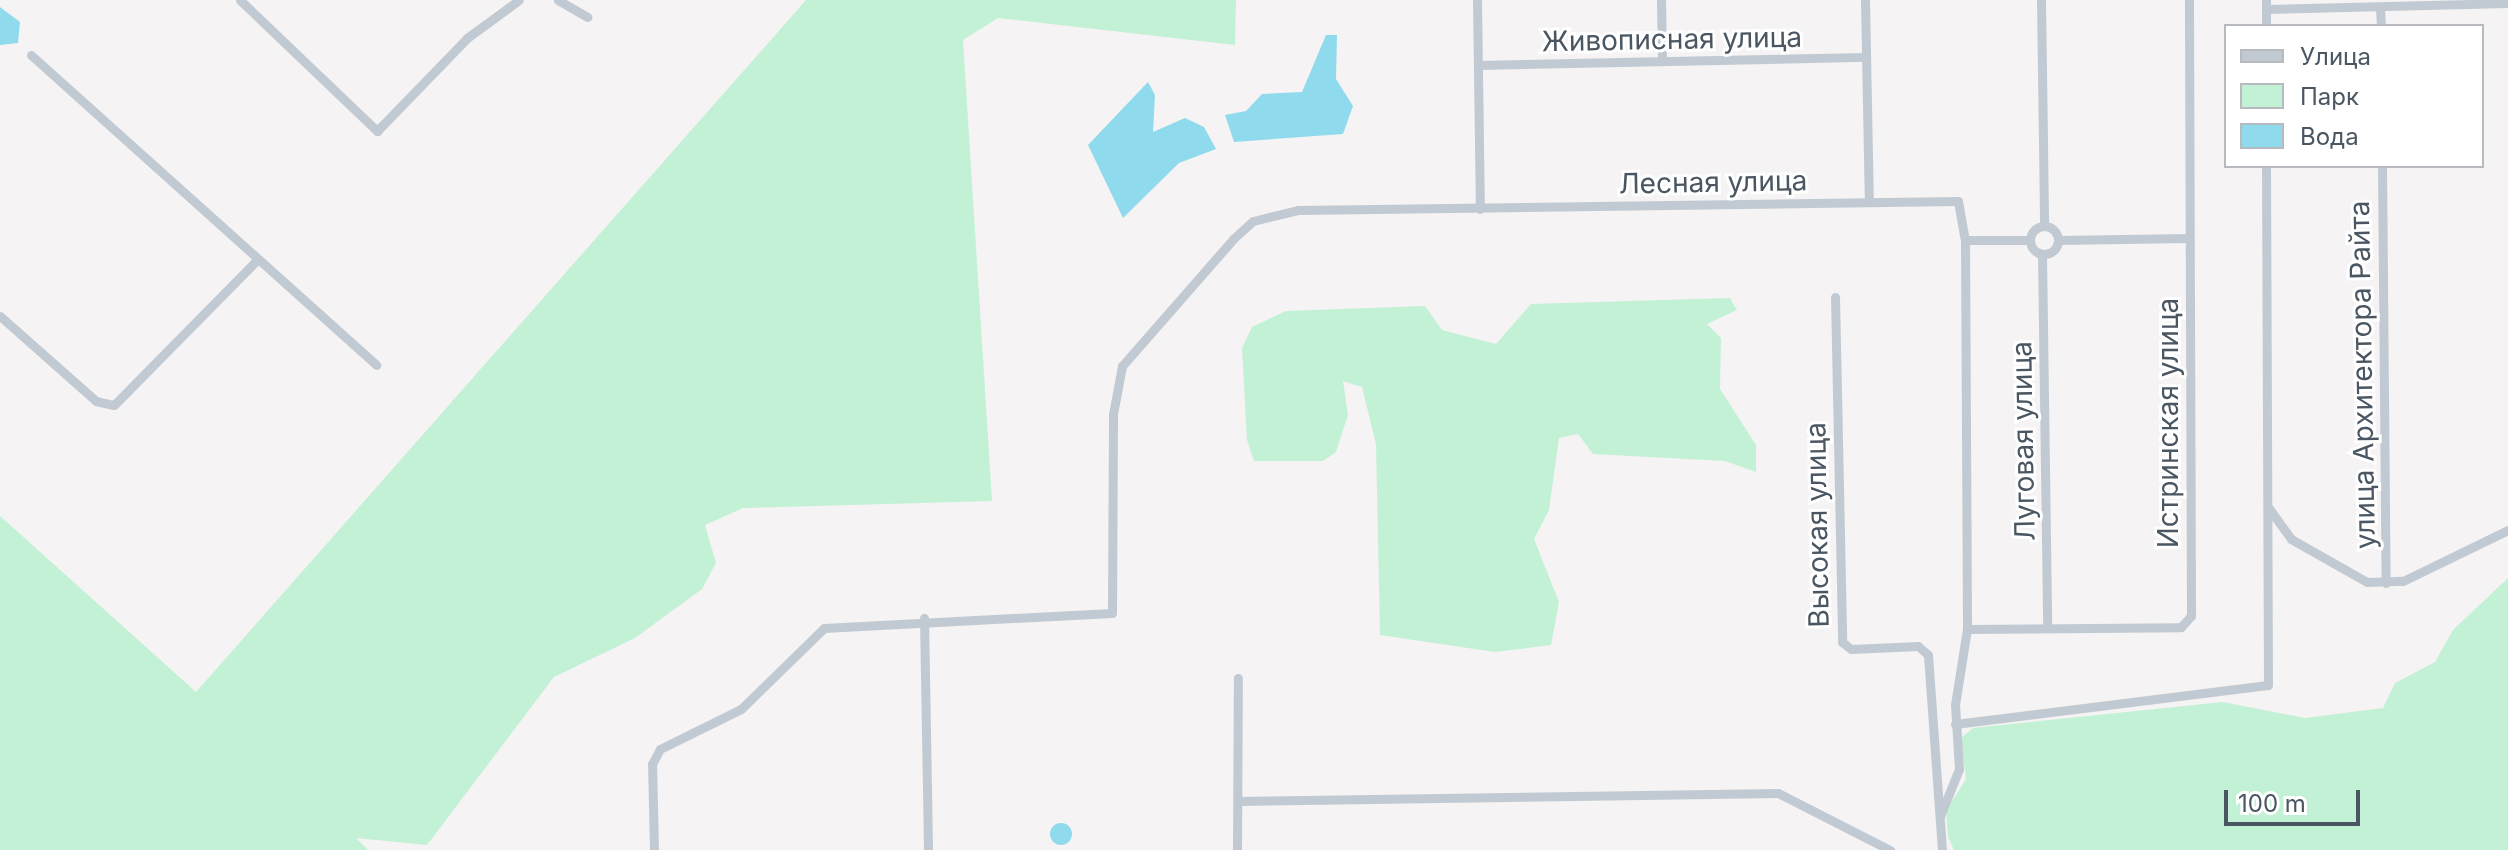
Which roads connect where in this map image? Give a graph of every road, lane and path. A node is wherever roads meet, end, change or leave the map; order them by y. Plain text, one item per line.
1 (240, 0) edge
2 (519, 0) edge
3 (558, 0) edge
4 (1477, 0) edge
5 (1661, 0) edge
6 (1865, 0) edge
7 (2041, 0) edge
8 (2189, 0) edge
9 (2508, 3) edge
10 (2266, 4) edge
11 (2380, 8) junction
12 (587, 17) dead end
13 (2381, 24) edge
14 (31, 55) dead end
15 (1866, 57) junction
16 (1662, 60) junction
17 (1478, 65) junction
18 (2266, 168) edge
19 (2382, 168) edge
20 (1869, 200) junction
21 (1480, 209) junction
22 (2044, 226) junction
23 (2189, 238) junction
24 (1965, 240) junction
25 (2030, 240) junction
26 (2058, 240) junction
27 (2042, 254) junction
28 (256, 261) junction
29 (1835, 297) dead end
30 (0, 316) edge
31 (376, 365) dead end
32 (2268, 507) junction
33 (2508, 530) edge
34 (2386, 583) junction
35 (924, 618) junction
36 (2047, 628) junction
37 (1967, 629) junction
38 (1238, 678) dead end
39 (1955, 724) junction
40 (1239, 801) junction
41 (1940, 816) junction
42 (654, 850) edge
43 (928, 850) edge
44 (1237, 850) edge
45 (1890, 850) edge
46 (1942, 850) edge

1 - 2 street
3 - 12 street
4 - 17 street
5 - 16 street
6 - 15 street
7 - 22 street
8 - 23 street, Истринская улица
9 - 11 street
10 - 11 street
11 - 13 street
14 - 28 street
15 - 16 street, Живописная улица
15 - 20 street
16 - 17 street, Живописная улица
17 - 21 street
18 - 32 street
19 - 34 street, улица Архитектора Райта
20 - 21 street, Лесная улица
20 - 24 street, Лесная улица
21 - 35 street, Лесная улица
22 - 25 street
22 - 26 street
23 - 26 street
23 - 36 street, Истринская улица
24 - 25 street
24 - 37 street
25 - 27 street
26 - 27 street
27 - 36 street, Луговая улица
28 - 30 street
28 - 31 street
29 - 41 street, Высокая улица
32 - 34 street
32 - 39 street
33 - 34 street
35 - 42 street
35 - 43 street
36 - 37 street, Истринская улица
37 - 39 street
38 - 40 street
39 - 41 street
40 - 44 street
40 - 45 street
41 - 46 street

